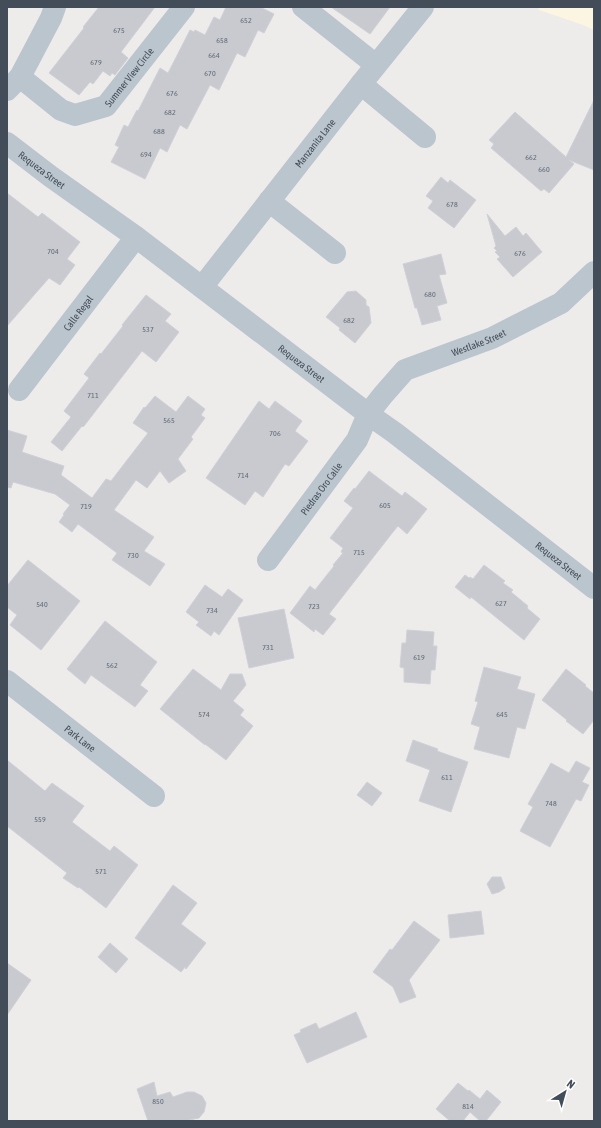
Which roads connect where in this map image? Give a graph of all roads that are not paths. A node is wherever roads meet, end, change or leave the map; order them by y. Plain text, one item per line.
1 (54, 7) edge
2 (184, 7) edge
3 (304, 7) edge
4 (423, 7) edge
5 (376, 65) junction
6 (13, 84) edge
7 (360, 84) junction
8 (426, 137) dead end
9 (7, 143) edge
10 (269, 201) junction
11 (136, 237) junction
12 (336, 253) dead end
13 (594, 272) edge
14 (202, 287) junction
15 (19, 390) dead end
16 (368, 414) junction
17 (268, 560) dead end
18 (594, 588) edge
19 (7, 681) edge
20 (154, 796) dead end

1 - 6 street, Summer View Circle
2 - 6 street, Summer View Circle
3 - 5 street
4 - 5 street, Manzanita Lane
5 - 7 street, Manzanita Lane
7 - 8 street
7 - 10 street, Manzanita Lane
9 - 11 street, Requeza Street
10 - 12 street
10 - 14 street, Manzanita Lane
11 - 14 street, Requeza Street
11 - 15 street, Calle Regal
13 - 16 street, Westlake Street
14 - 16 street, Requeza Street
16 - 17 street, Piedras Oro Calle
16 - 18 street, Requeza Street
19 - 20 street, Park Lane

